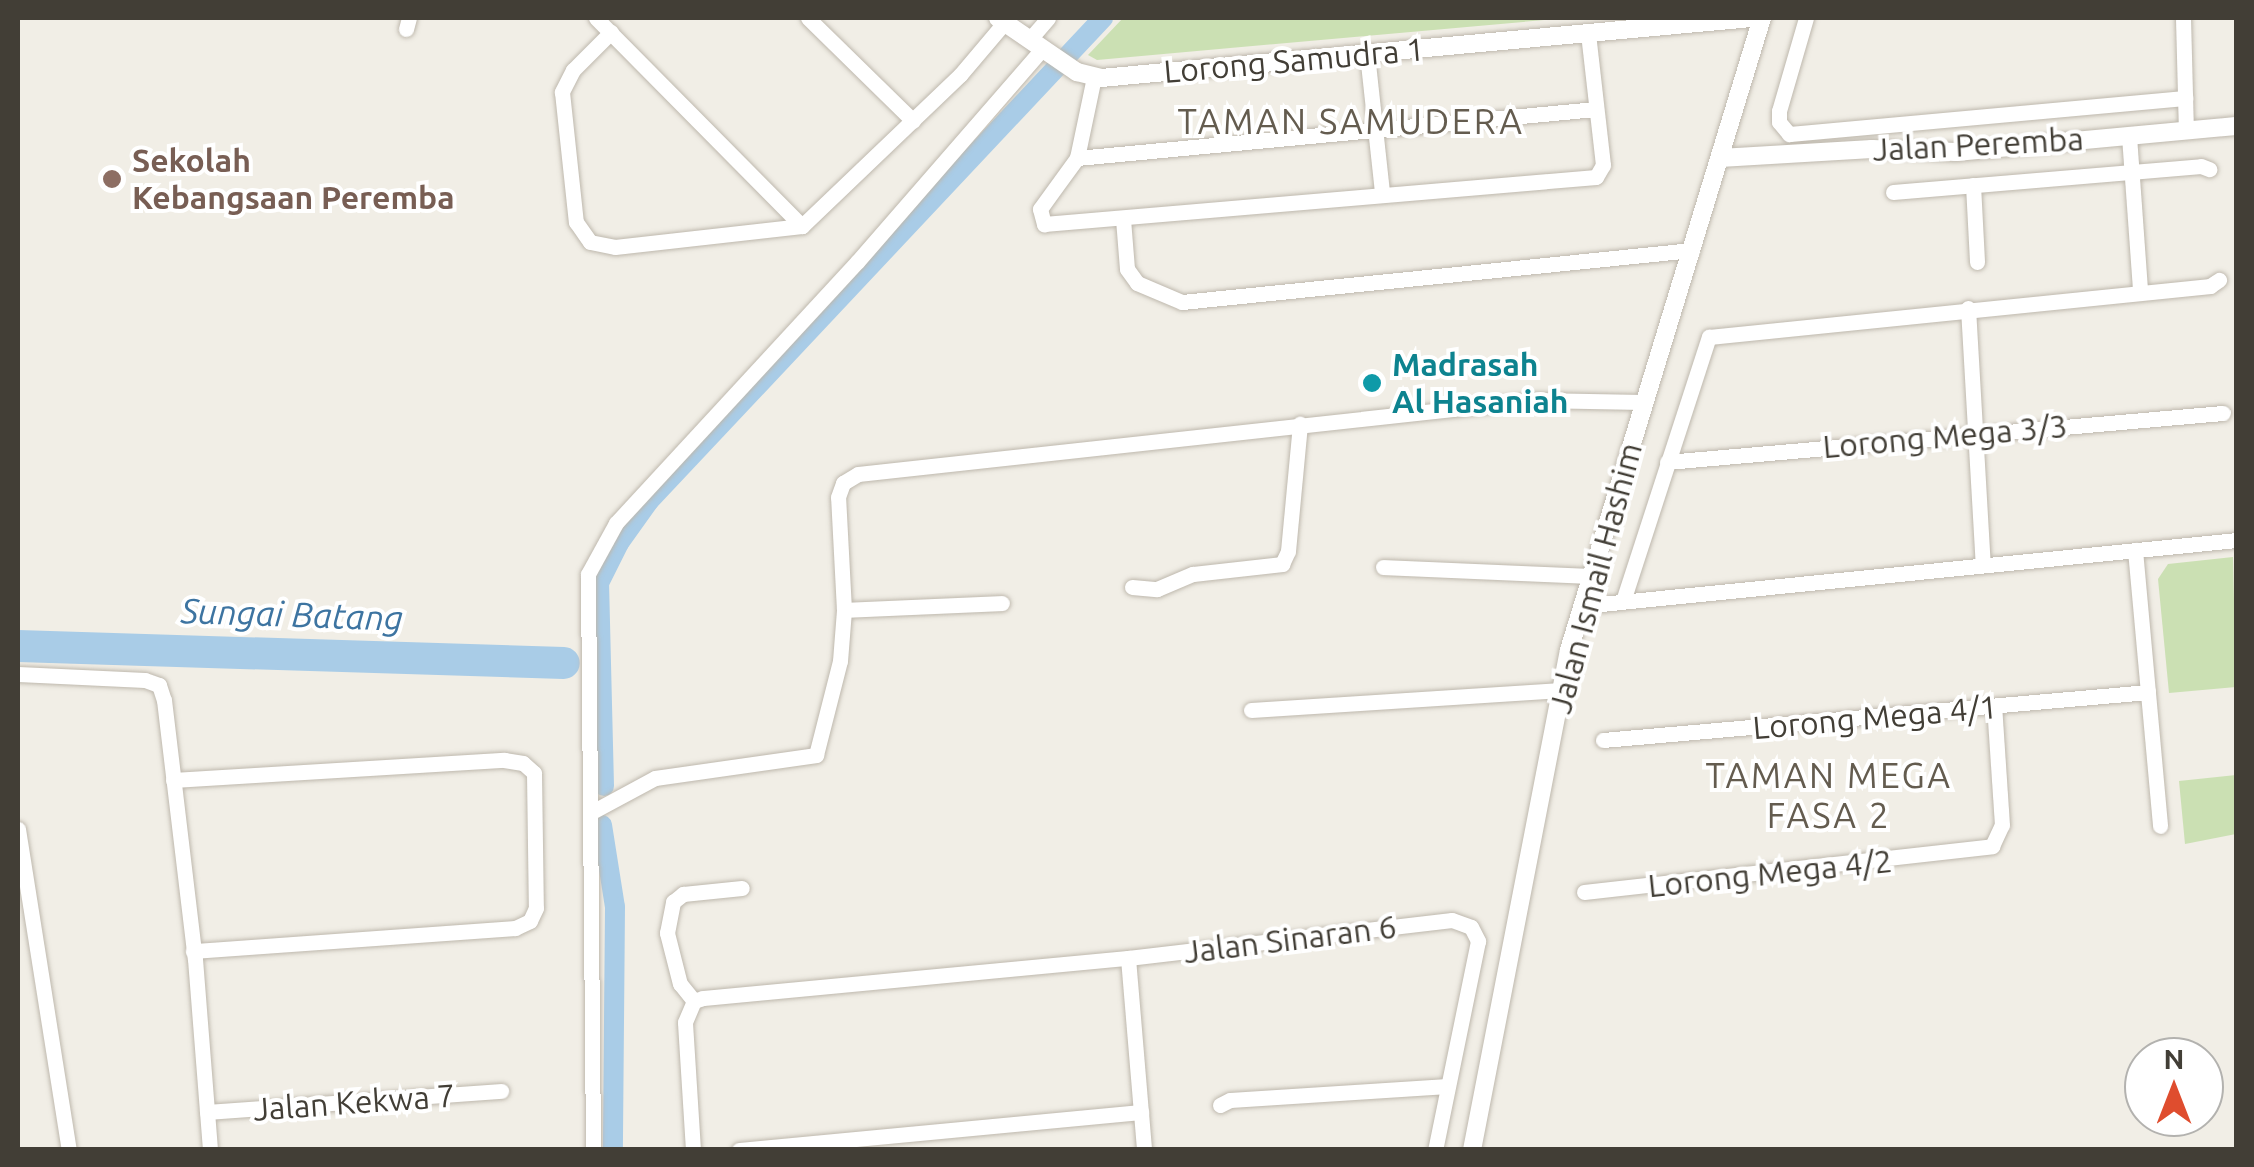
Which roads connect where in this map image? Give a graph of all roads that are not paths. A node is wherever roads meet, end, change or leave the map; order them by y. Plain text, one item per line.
1 (596, 18) edge
2 (808, 18) edge
3 (1048, 18) edge
4 (1752, 18) edge
5 (1762, 18) edge
6 (1806, 18) edge
7 (2183, 18) edge
8 (1001, 20) edge
9 (611, 32) junction
10 (1588, 33) junction
11 (1042, 49) junction
12 (1367, 54) junction
13 (1085, 75) junction
14 (2185, 98) junction
15 (1594, 109) junction
16 (913, 121) junction
17 (2236, 126) edge
18 (1374, 130) junction
19 (2186, 130) junction
20 (2129, 136) junction
21 (1077, 158) junction
22 (1720, 158) junction
23 (2209, 169) dead end
24 (2132, 172) junction
25 (1973, 185) junction
26 (1893, 192) dead end
27 (1382, 193) junction
28 (1123, 219) junction
29 (802, 226) junction
30 (1692, 250) junction
31 (1977, 262) dead end
32 (2218, 280) dead end
33 (2140, 291) junction
34 (1968, 308) junction
35 (1643, 402) junction
36 (2223, 412) dead end
37 (1300, 424) junction
38 (1976, 433) junction
39 (1667, 462) junction
40 (2236, 540) edge
41 (2135, 550) junction
42 (1983, 565) junction
43 (1383, 567) dead end
44 (1589, 576) junction
45 (1132, 587) dead end
46 (1622, 602) junction
47 (1002, 603) dead end
48 (1581, 606) junction
49 (844, 610) junction
50 (18, 674) edge
51 (1561, 690) junction
52 (2148, 692) junction
53 (1994, 706) junction
54 (1251, 710) dead end
55 (1603, 740) dead end
56 (173, 780) junction
57 (590, 812) junction
58 (2160, 826) dead end
59 (18, 829) edge
60 (742, 888) dead end
61 (1584, 892) dead end
62 (193, 951) junction
63 (1128, 958) junction
64 (694, 1002) junction
65 (1448, 1086) junction
66 (501, 1091) dead end
67 (1220, 1105) dead end
68 (207, 1112) junction
69 (1141, 1112) junction
70 (69, 1150) edge
71 (210, 1150) edge
72 (593, 1150) edge
73 (693, 1150) edge
74 (740, 1150) edge
75 (1144, 1150) edge
76 (1434, 1150) edge
77 (1472, 1150) edge

1 - 9 street
2 - 16 street
3 - 11 street
4 - 10 street, Lorong Samudra 1
5 - 22 street, Jalan Ismail Hashim
6 - 14 street
7 - 14 street
8 - 11 street
8 - 16 street
9 - 29 street
9 - 29 street
10 - 12 street, Lorong Samudra 1
10 - 15 street
11 - 13 street
11 - 57 street
12 - 13 street, Lorong Samudra 1
12 - 18 street
13 - 21 street
14 - 19 street
15 - 18 street
15 - 27 street
16 - 29 street
17 - 19 street, Jalan Peremba
18 - 21 street
18 - 27 street
19 - 20 street, Jalan Peremba
20 - 22 street, Jalan Peremba
20 - 24 street
21 - 28 street
22 - 30 street, Jalan Ismail Hashim
23 - 24 street
24 - 25 street
24 - 33 street
25 - 26 street
25 - 31 street
27 - 28 street
28 - 30 street
30 - 35 street, Jalan Ismail Hashim
32 - 33 street
33 - 34 street
34 - 38 street
34 - 39 street
35 - 37 street
35 - 44 street, Jalan Ismail Hashim
36 - 38 street, Lorong Mega 3/3
37 - 45 street
37 - 49 street
38 - 39 street, Lorong Mega 3/3
38 - 42 street
39 - 46 street
40 - 41 street
41 - 42 street
41 - 52 street
42 - 46 street
43 - 44 street
44 - 48 street, Jalan Ismail Hashim
46 - 48 street
47 - 49 street
48 - 51 street, Jalan Ismail Hashim
49 - 57 street
50 - 56 street
51 - 54 street
51 - 77 street, Jalan Ismail Hashim
52 - 53 street, Lorong Mega 4/1
52 - 58 street
53 - 55 street, Lorong Mega 4/1
53 - 61 street, Lorong Mega 4/2
56 - 62 street
56 - 62 street
57 - 72 street
59 - 70 street
60 - 64 street
62 - 68 street
63 - 64 street, Jalan Sinaran 6
63 - 65 street, Jalan Sinaran 6
63 - 69 street
64 - 73 street
65 - 67 street
65 - 76 street
66 - 68 street, Jalan Kekwa 7
68 - 71 street
69 - 74 street
69 - 75 street

